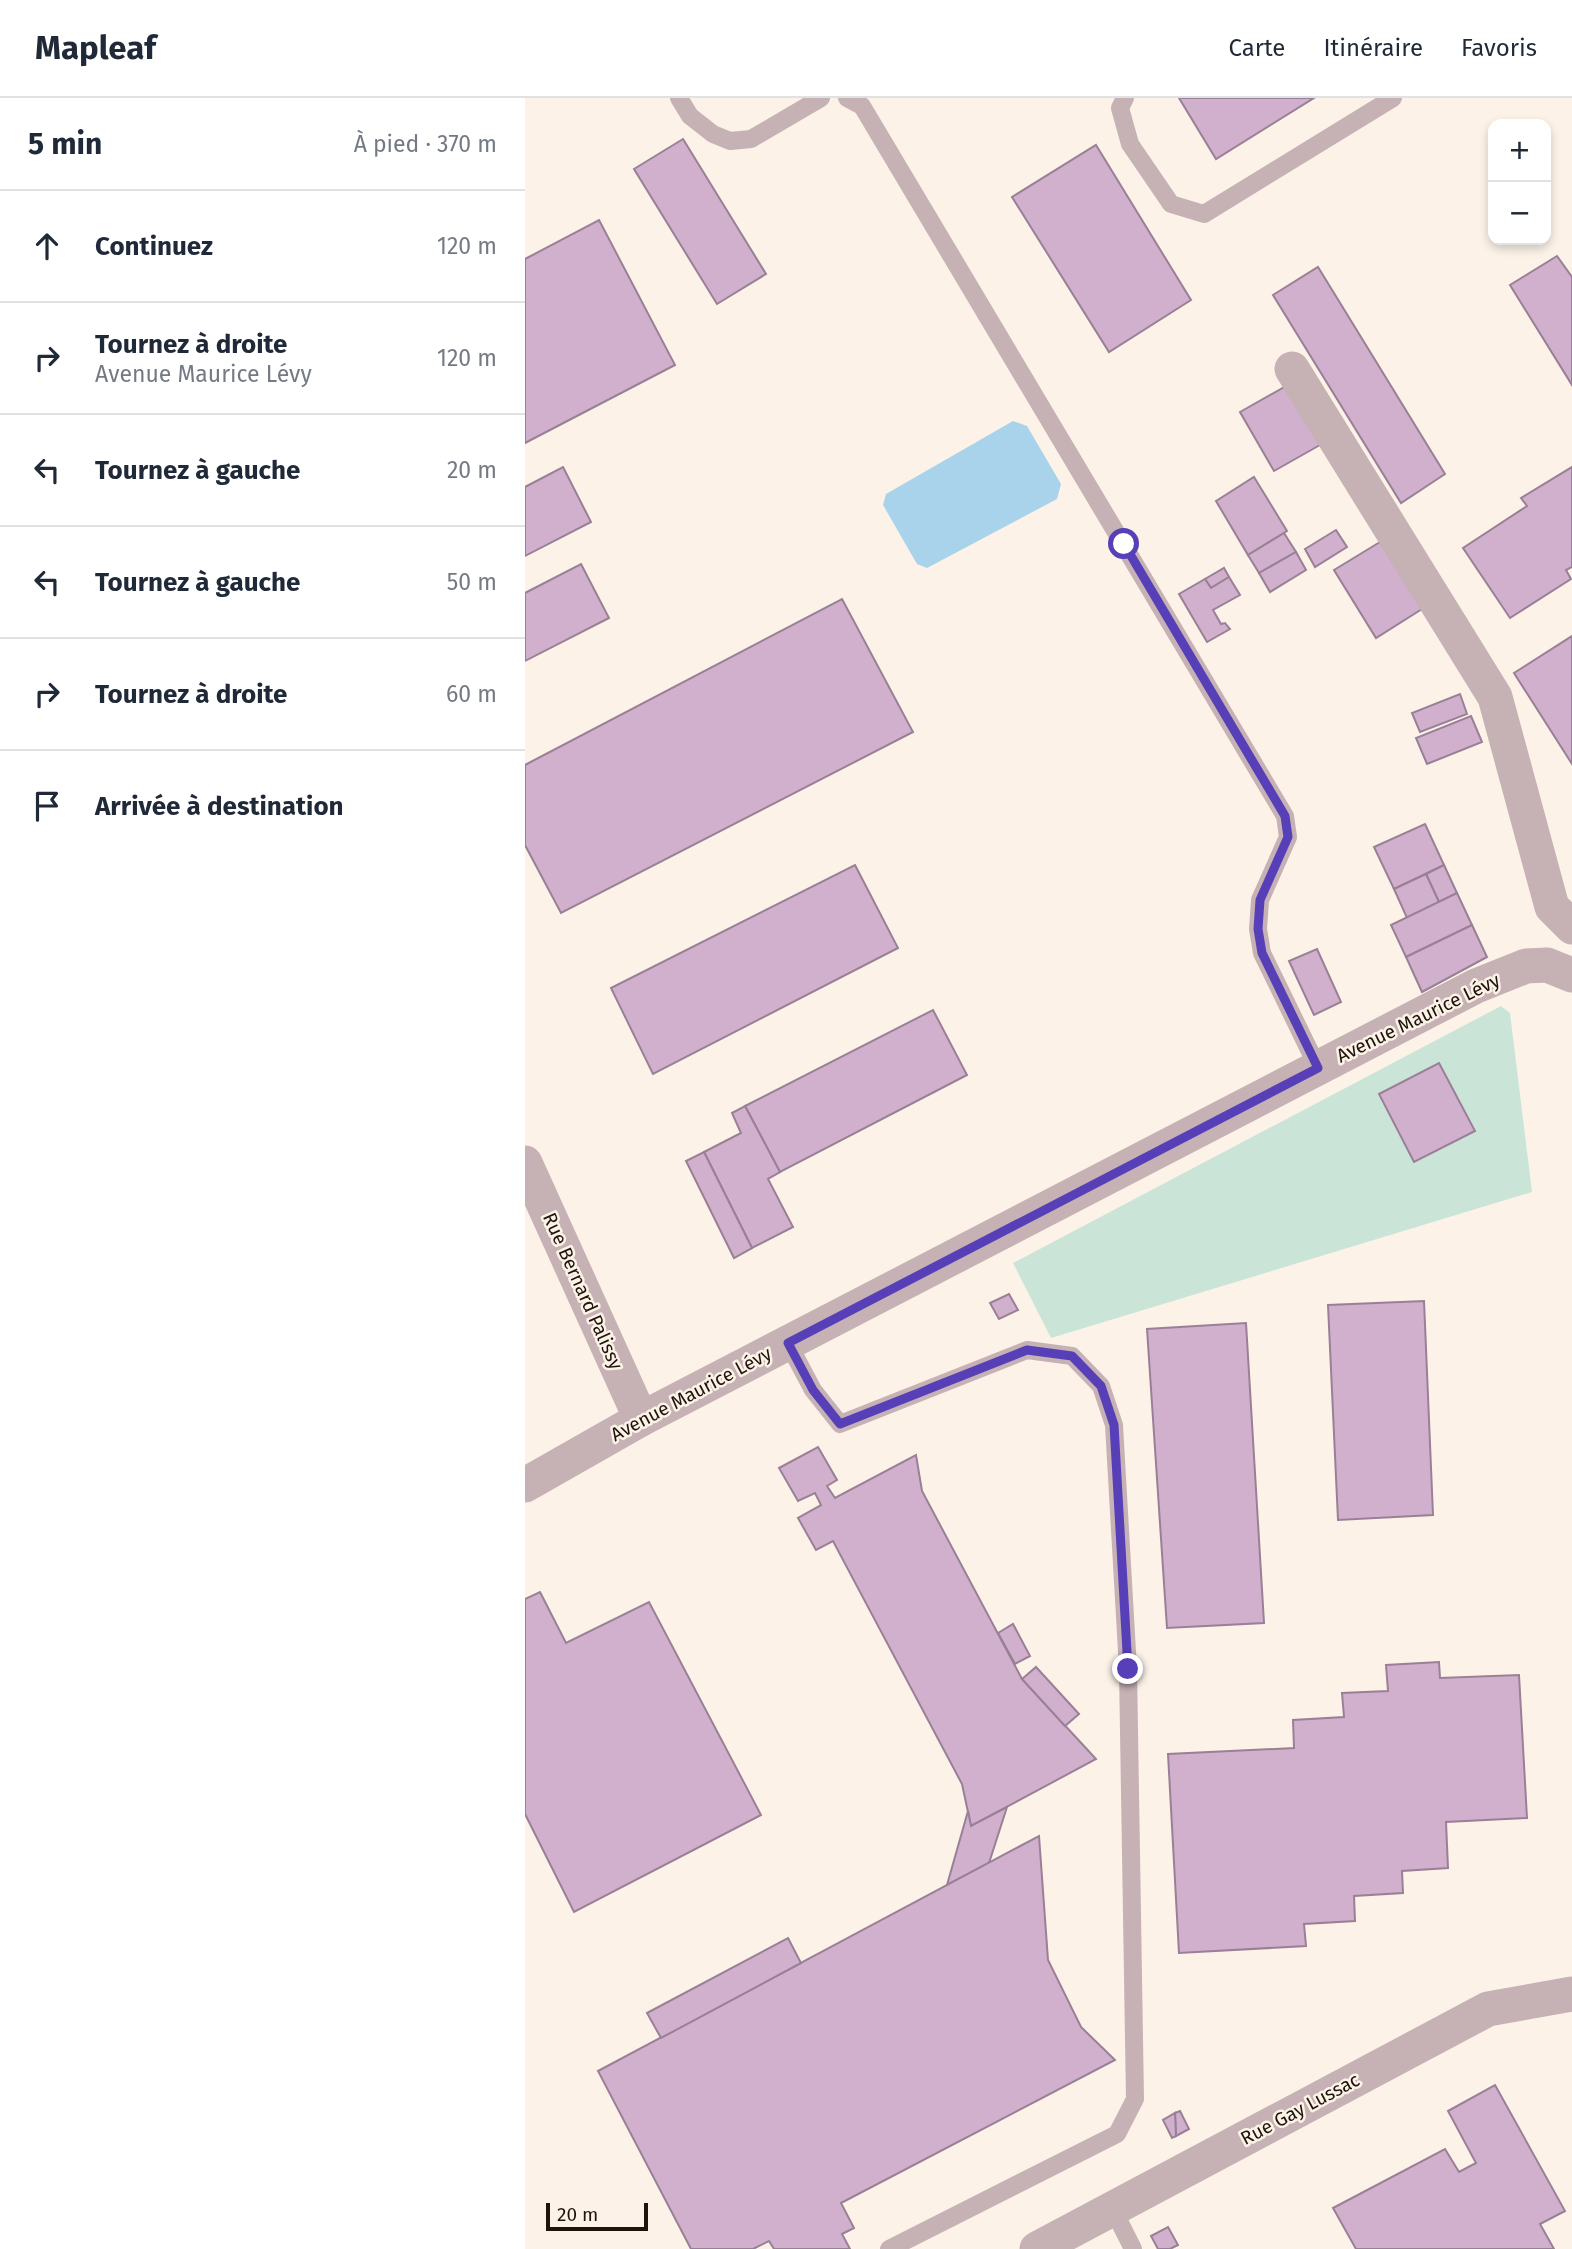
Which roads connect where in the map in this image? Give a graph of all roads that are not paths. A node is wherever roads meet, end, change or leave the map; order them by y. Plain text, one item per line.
1 (679, 98) edge
2 (821, 98) edge
3 (847, 98) edge
4 (1125, 98) edge
5 (1393, 98) edge
6 (1292, 369) dead end
7 (1572, 928) edge
8 (1572, 975) edge
9 (1318, 1068) junction
10 (525, 1163) edge
11 (788, 1343) junction
12 (641, 1419) junction
13 (525, 1485) edge
14 (1572, 1994) edge
15 (1113, 2208) junction
16 (889, 2249) edge
17 (1037, 2249) edge
18 (1133, 2249) edge

1 - 2 lane
3 - 9 lane
4 - 5 lane
6 - 7 street
8 - 9 street, Avenue Maurice Lévy
9 - 11 street, Avenue Maurice Lévy
10 - 12 street, Rue Bernard Palissy
11 - 12 street, Avenue Maurice Lévy
11 - 16 lane
12 - 13 street, Avenue Maurice Lévy
14 - 15 street, Rue Gay Lussac
15 - 17 street, Rue Gay Lussac
15 - 18 lane

